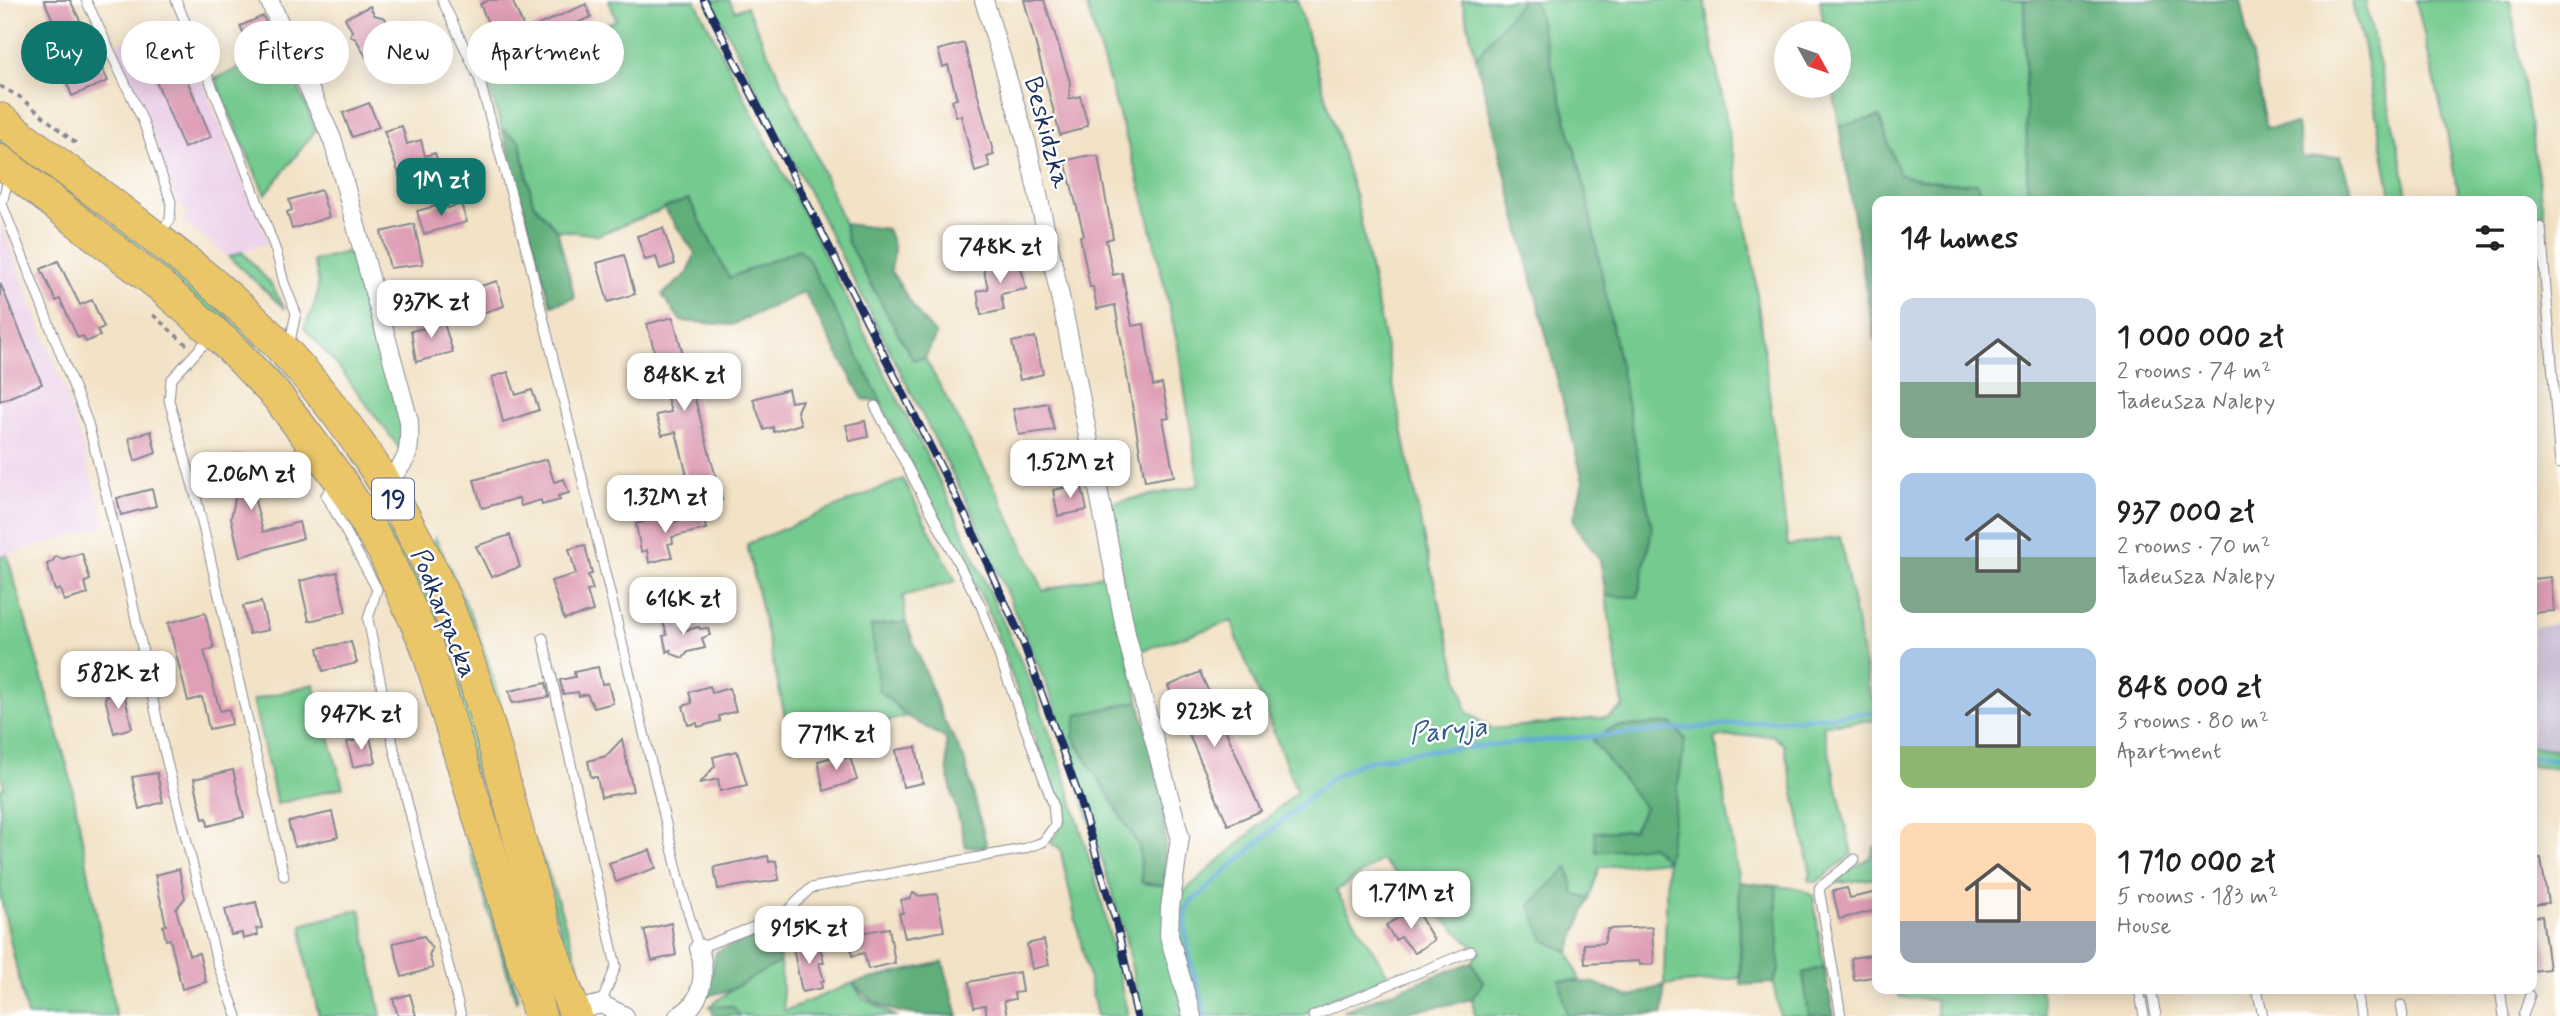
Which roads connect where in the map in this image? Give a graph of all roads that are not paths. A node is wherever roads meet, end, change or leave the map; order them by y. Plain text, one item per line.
1 (86, 0) edge
2 (176, 0) edge
3 (269, 0) edge
4 (442, 0) edge
5 (984, 0) edge
6 (0, 119) edge
7 (5, 166) edge
8 (2541, 227) dead end
9 (155, 238) junction
10 (205, 342) junction
11 (286, 354) junction
12 (283, 403) junction
13 (875, 406) dead end
14 (347, 430) junction
15 (2560, 464) edge
16 (340, 480) junction
17 (384, 483) junction
18 (543, 638) dead end
19 (1855, 859) dead end
20 (284, 876) dead end
21 (699, 948) junction
22 (1471, 951) dead end
23 (2140, 994) edge
24 (2152, 994) edge
25 (2258, 994) edge
26 (2356, 994) edge
27 (2501, 994) edge
28 (2530, 995) dead end
29 (2400, 1005) dead end
30 (563, 1011) edge
31 (237, 1016) edge
32 (461, 1016) edge
33 (625, 1016) edge
34 (678, 1016) edge
35 (1192, 1016) edge
36 (1313, 1016) edge
37 (1841, 1016) edge
38 (2144, 1016) edge
39 (2156, 1016) edge
40 (2263, 1016) edge
41 (2359, 1016) edge
42 (2403, 1016) edge
43 (2504, 1016) edge
44 (2523, 1016) edge

1 - 9 lane
2 - 11 lane
3 - 17 street
4 - 21 lane
5 - 35 street, Beskidzka
6 - 9 highway, Podkarpacka / 19
7 - 10 highway, Podkarpacka / 19
7 - 31 lane
8 - 15 lane
9 - 11 highway, Podkarpacka / 19
10 - 12 highway, Podkarpacka / 19
10 - 20 lane
11 - 14 highway, Podkarpacka / 19
12 - 14 highway
12 - 16 highway, Podkarpacka / 19
13 - 21 lane
14 - 17 highway, Podkarpacka / 19
16 - 30 highway, Podkarpacka / 19
16 - 32 lane
17 - 30 highway, Podkarpacka / 19
18 - 30 lane
19 - 37 lane
21 - 34 street
22 - 36 lane
23 - 38 lane
24 - 39 lane
25 - 40 lane
26 - 41 lane
27 - 43 lane
28 - 44 lane
29 - 42 lane
30 - 33 street

